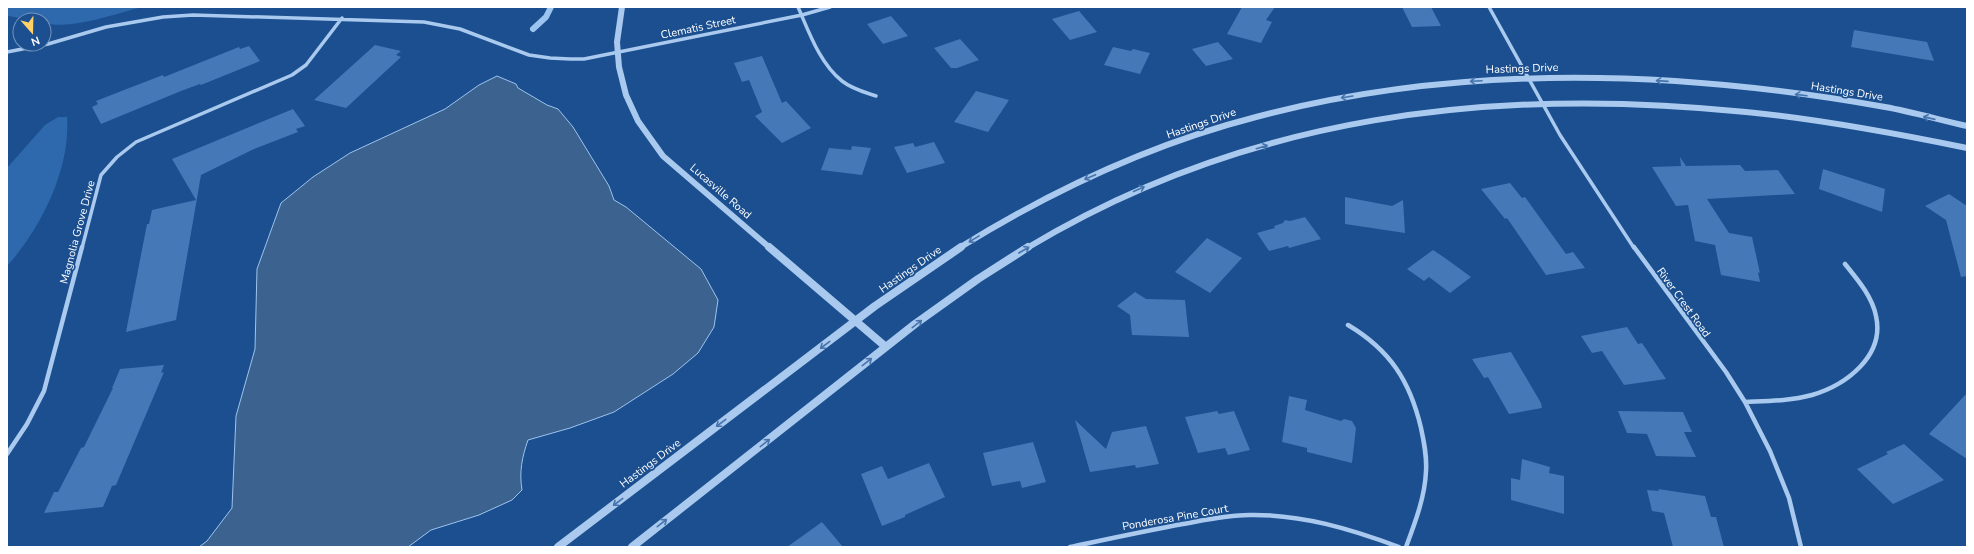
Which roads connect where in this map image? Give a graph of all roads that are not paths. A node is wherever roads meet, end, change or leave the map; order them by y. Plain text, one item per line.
1 (622, 7) edge
2 (798, 7) edge
3 (830, 7) edge
4 (1489, 7) edge
5 (802, 15) junction
6 (342, 18) junction
7 (7, 52) edge
8 (617, 53) junction
9 (1529, 78) junction
10 (876, 96) dead end
11 (1543, 104) junction
12 (1967, 126) edge
13 (1967, 148) edge
14 (1845, 264) dead end
15 (856, 321) junction
16 (1348, 325) dead end
17 (886, 347) junction
18 (1745, 402) junction
19 (7, 454) edge
20 (558, 547) edge
21 (632, 547) edge
22 (1070, 547) edge
23 (1399, 547) edge
24 (1406, 547) edge
25 (1801, 547) edge

1 - 8 street, Lucasville Road
2 - 5 street
3 - 5 street, Clematis Street
4 - 9 street, River Crest Road
5 - 8 street, Clematis Street
5 - 10 street
6 - 7 street, Clematis Street
6 - 8 street, Clematis Street
6 - 19 street, Magnolia Grove Drive
8 - 15 street, Lucasville Road
9 - 11 street, River Crest Road
12 -> 9 street, Hastings Drive
9 -> 15 street, Hastings Drive
11 - 13 street
17 -> 11 street
11 - 18 street, River Crest Road
14 - 18 street
15 - 17 street, Lucasville Road
15 -> 20 street, Hastings Drive
16 - 24 street
21 -> 17 street
18 - 25 street, River Crest Road
22 - 23 street, Ponderosa Pine Court

